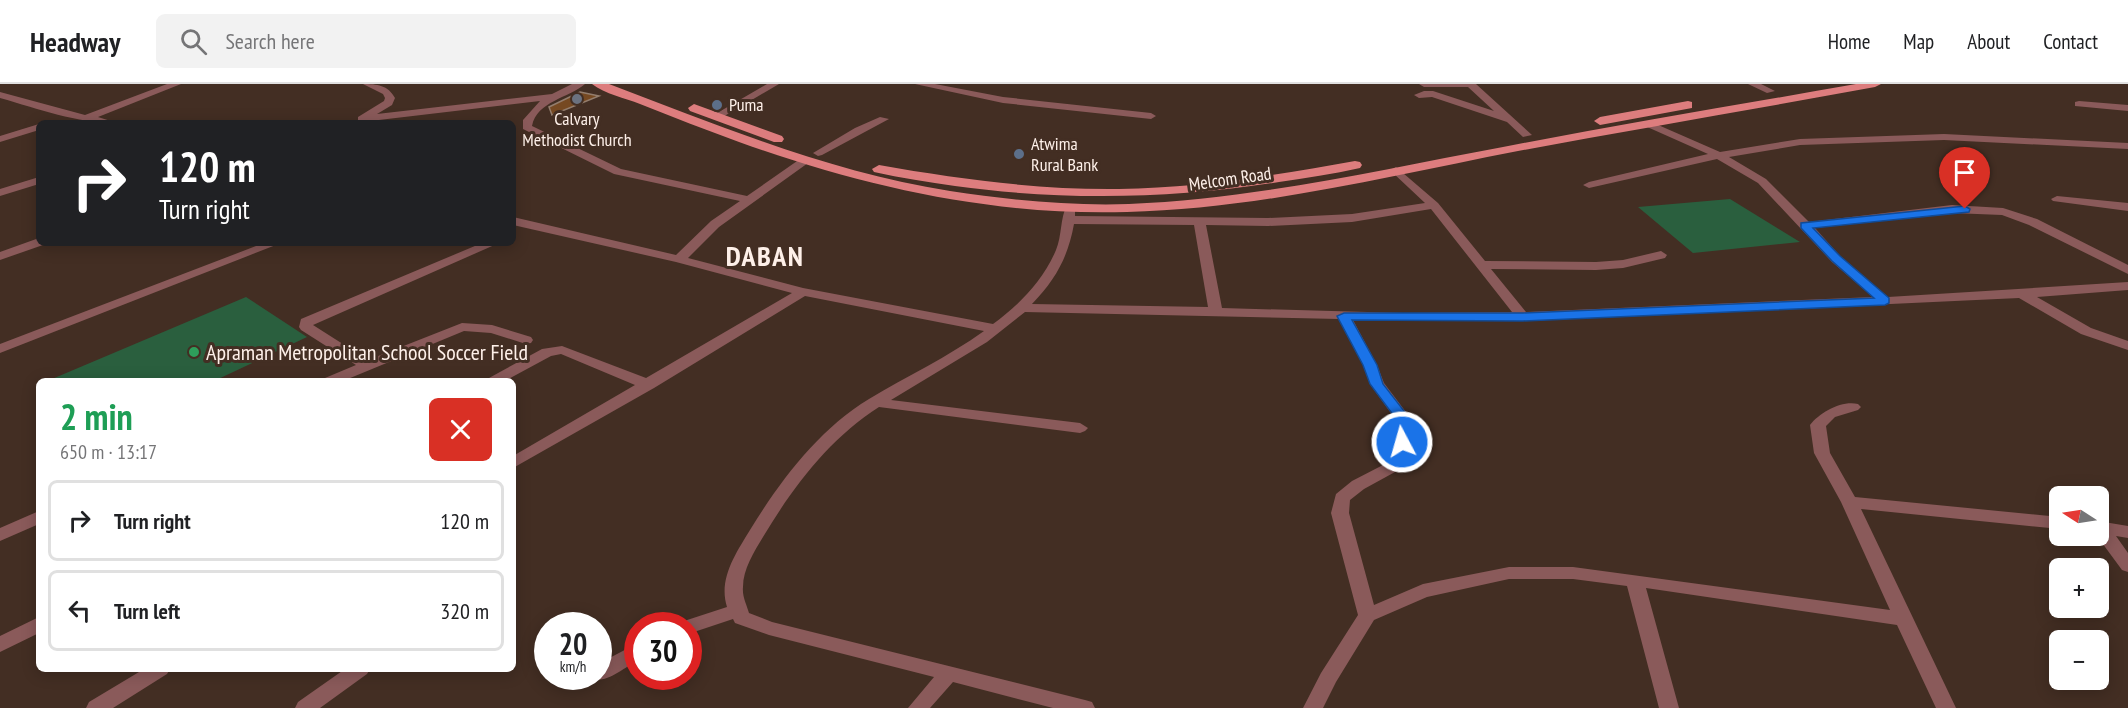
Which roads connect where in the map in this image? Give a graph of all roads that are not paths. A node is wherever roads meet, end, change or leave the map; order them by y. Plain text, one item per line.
1 (176, 84) edge
2 (368, 84) edge
3 (580, 84) edge
4 (598, 84) edge
5 (627, 84) edge
6 (774, 84) edge
7 (920, 84) edge
8 (971, 84) edge
9 (1424, 84) edge
10 (1469, 84) edge
11 (1753, 84) edge
12 (1814, 84) edge
13 (1875, 84) edge
14 (1770, 91) junction
15 (960, 92) junction
16 (1419, 94) dead end
17 (0, 95) edge
18 (553, 97) junction
19 (1790, 100) junction
20 (2079, 104) dead end
21 (2128, 108) edge
22 (74, 116) junction
23 (717, 116) junction
24 (1151, 116) dead end
25 (89, 117) junction
26 (884, 119) dead end
27 (61, 120) edge
28 (100, 120) edge
29 (359, 120) edge
30 (365, 120) edge
31 (1510, 120) junction
32 (699, 122) junction
33 (1649, 124) junction
34 (36, 128) edge
35 (1527, 135) junction
36 (0, 140) edge
37 (2128, 146) edge
38 (818, 153) junction
39 (1719, 155) junction
40 (1399, 160) junction
41 (804, 161) junction
42 (1366, 163) dead end
43 (36, 181) edge
44 (1589, 185) dead end
45 (0, 193) edge
46 (2057, 198) dead end
47 (747, 199) junction
48 (1434, 205) junction
49 (1071, 206) junction
50 (2128, 207) edge
51 (516, 222) edge
52 (1199, 222) junction
53 (535, 225) junction
54 (1804, 225) junction
55 (516, 233) edge
56 (36, 243) edge
57 (264, 246) edge
58 (486, 246) edge
59 (1661, 255) dead end
60 (0, 256) edge
61 (679, 259) junction
62 (1482, 265) junction
63 (2128, 270) edge
64 (2128, 286) edge
65 (803, 292) junction
66 (2024, 295) junction
67 (1885, 301) junction
68 (1024, 308) junction
69 (1216, 312) junction
70 (1344, 316) junction
71 (1523, 317) junction
72 (995, 328) junction
73 (526, 340) dead end
74 (2128, 346) edge
75 (0, 349) edge
76 (366, 365) junction
77 (337, 378) edge
78 (499, 378) edge
79 (649, 385) junction
80 (874, 402) junction
81 (1853, 407) dead end
82 (1080, 428) dead end
83 (516, 462) edge
84 (1849, 502) junction
85 (36, 518) edge
86 (2049, 522) edge
87 (2109, 529) edge
88 (2128, 532) edge
89 (0, 535) edge
90 (2109, 540) edge
91 (2128, 566) edge
92 (1635, 580) junction
93 (739, 610) junction
94 (1367, 615) junction
95 (1905, 619) junction
96 (702, 622) edge
97 (36, 626) edge
98 (0, 645) edge
99 (155, 672) edge
100 (356, 672) edge
101 (949, 674) junction
102 (96, 708) edge
103 (305, 708) edge
104 (918, 708) edge
105 (1085, 708) edge
106 (1313, 708) edge
107 (1669, 708) edge
108 (1946, 708) edge

1 - 25 street
2 - 29 street
3 - 18 street
4 - 32 main road, Melcom Road
5 - 23 main road
6 - 23 street
7 - 15 street
8 - 15 street
9 - 10 street
10 - 31 street
11 - 14 street
12 - 14 main road
13 - 19 main road, Melcom Road
14 - 19 main road
14 - 35 main road
15 - 24 street
16 - 31 street
17 - 22 street
18 - 30 street
18 - 47 street
19 - 33 main road, Melcom Road
20 - 21 street
22 - 25 street
22 - 27 street
23 - 32 main road
23 - 38 main road
25 - 28 street
26 - 38 street
31 - 35 street
32 - 41 main road, Melcom Road
33 - 39 street
33 - 40 main road, Melcom Road
34 - 36 street
35 - 40 main road
37 - 39 street
38 - 49 main road
39 - 44 street
39 - 54 street
40 - 48 street
40 - 49 main road, Melcom Road
41 - 47 street
41 - 49 main road, Melcom Road
42 - 49 main road
43 - 45 street
46 - 50 street
47 - 61 street
48 - 52 street
48 - 62 street
49 - 52 street
49 - 68 street
51 - 53 street
52 - 69 street
53 - 55 street
53 - 61 street
54 - 63 street
54 - 67 street
56 - 60 street
57 - 75 street
58 - 76 street
59 - 62 street
61 - 65 street
62 - 71 street
64 - 66 street
65 - 72 street
65 - 79 street
66 - 67 street
66 - 74 street
67 - 71 street
68 - 69 street
68 - 72 street
69 - 70 street
70 - 71 street
70 - 94 street
72 - 80 street
73 - 76 street
76 - 77 street
78 - 79 street
79 - 83 street
80 - 82 street
80 - 93 street
81 - 84 street
84 - 86 street
84 - 95 street
85 - 89 street
87 - 88 street
90 - 91 street
92 - 94 street
92 - 95 street
92 - 107 street
93 - 96 street
93 - 101 street
94 - 106 street
95 - 108 street
97 - 98 street
99 - 102 street
100 - 103 street
101 - 104 street
101 - 105 street

